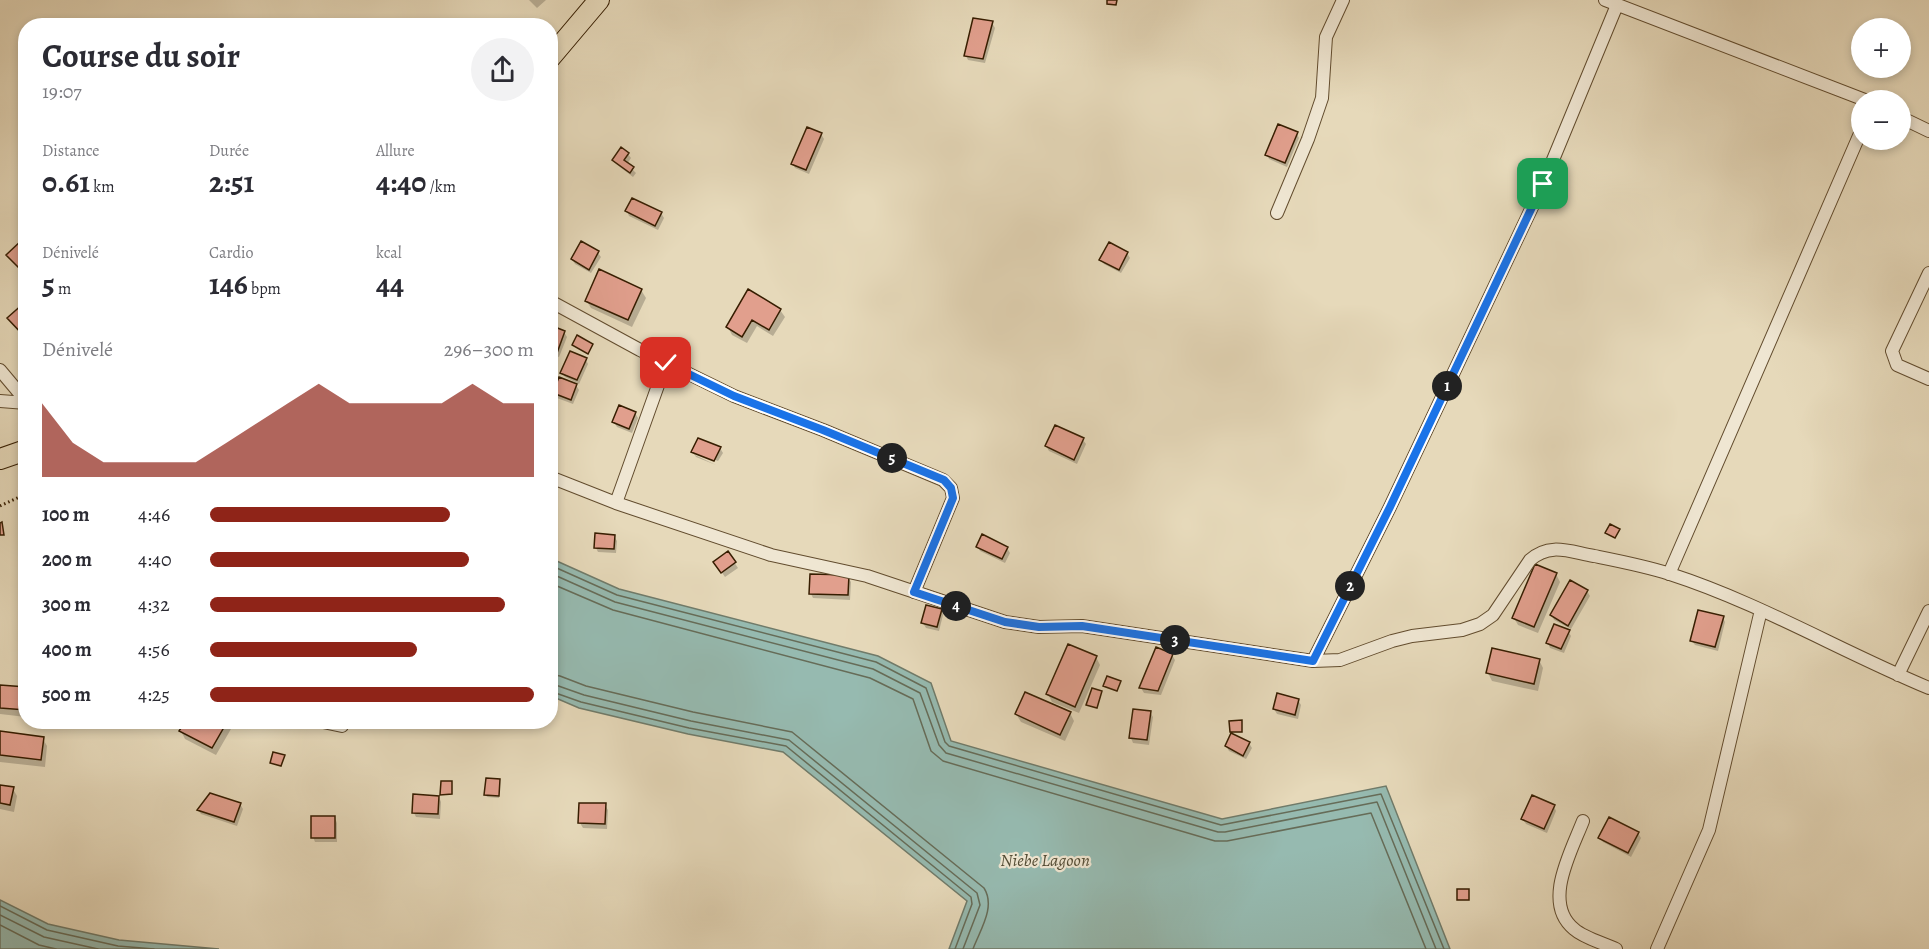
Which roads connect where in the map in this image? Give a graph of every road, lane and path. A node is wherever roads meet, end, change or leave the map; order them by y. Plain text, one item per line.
1 (599, 0) edge
2 (1343, 0) edge
3 (1611, 2) edge
4 (558, 49) edge
5 (1851, 95) edge
6 (1911, 122) edge
7 (1929, 131) edge
8 (1853, 150) edge
9 (1277, 213) dead end
10 (1929, 273) edge
11 (558, 305) edge
12 (666, 363) junction
13 (0, 370) edge
14 (1929, 379) edge
15 (18, 392) edge
16 (0, 401) edge
17 (18, 402) edge
18 (18, 453) edge
19 (0, 459) edge
20 (558, 480) edge
21 (18, 498) edge
22 (616, 503) junction
23 (0, 506) edge
24 (1669, 574) junction
25 (914, 592) junction
26 (1761, 610) junction
27 (1929, 612) edge
28 (1313, 661) junction
29 (1898, 675) junction
30 (1929, 688) edge
31 (1583, 821) dead end
32 (1616, 949) edge
33 (1657, 949) edge

1 - 4 main road
2 - 9 street
3 - 5 street
3 - 28 street
6 - 7 street
8 - 24 street
10 - 14 street
11 - 12 street
12 - 22 street
12 - 25 street
13 - 15 street
16 - 17 street
18 - 19 main road
20 - 22 street
21 - 23 path
22 - 25 street
24 - 26 street
24 - 28 street
25 - 28 street
26 - 29 street
26 - 33 street
27 - 29 street
29 - 30 street
31 - 32 street

